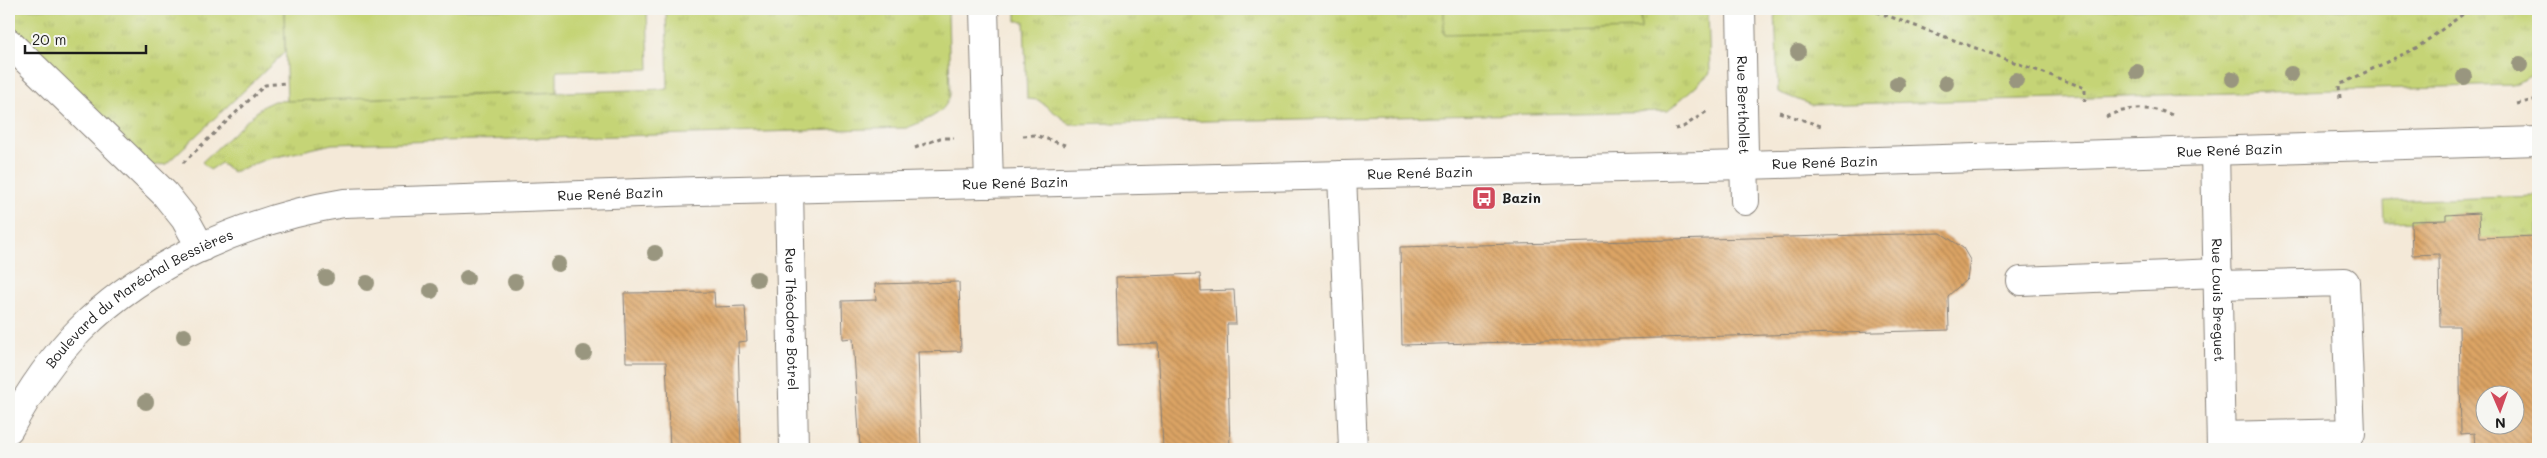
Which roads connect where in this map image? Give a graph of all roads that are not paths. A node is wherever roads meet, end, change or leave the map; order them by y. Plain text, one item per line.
1 (984, 9) edge
2 (1741, 9) edge
3 (9, 43) edge
4 (2538, 141) edge
5 (2215, 151) junction
6 (1744, 165) junction
7 (1342, 176) junction
8 (988, 184) junction
9 (789, 189) junction
10 (1745, 201) dead end
11 (302, 210) joint
12 (201, 248) junction
13 (2218, 279) junction
14 (2021, 281) dead end
15 (9, 429) edge
16 (2222, 443) edge
17 (794, 449) edge
18 (1353, 449) edge

1 - 8 street
2 - 6 street, Rue Berthollet
3 - 12 street
4 - 5 street, Rue René Bazin
5 - 6 street, Rue René Bazin
5 - 13 street, Rue Louis Breguet
6 - 7 street, Rue René Bazin
6 - 10 street, Rue Berthollet
7 - 8 street, Rue René Bazin
7 - 18 street
8 - 9 street, Rue René Bazin
9 - 11 street, Rue René Bazin
9 - 17 street, Rue Théodore Botrel
11 - 12 street, Boulevard du Maréchal Bessières
12 - 15 street, Boulevard du Maréchal Bessières
13 - 14 street
13 - 16 street, Rue Louis Breguet
13 - 16 street

